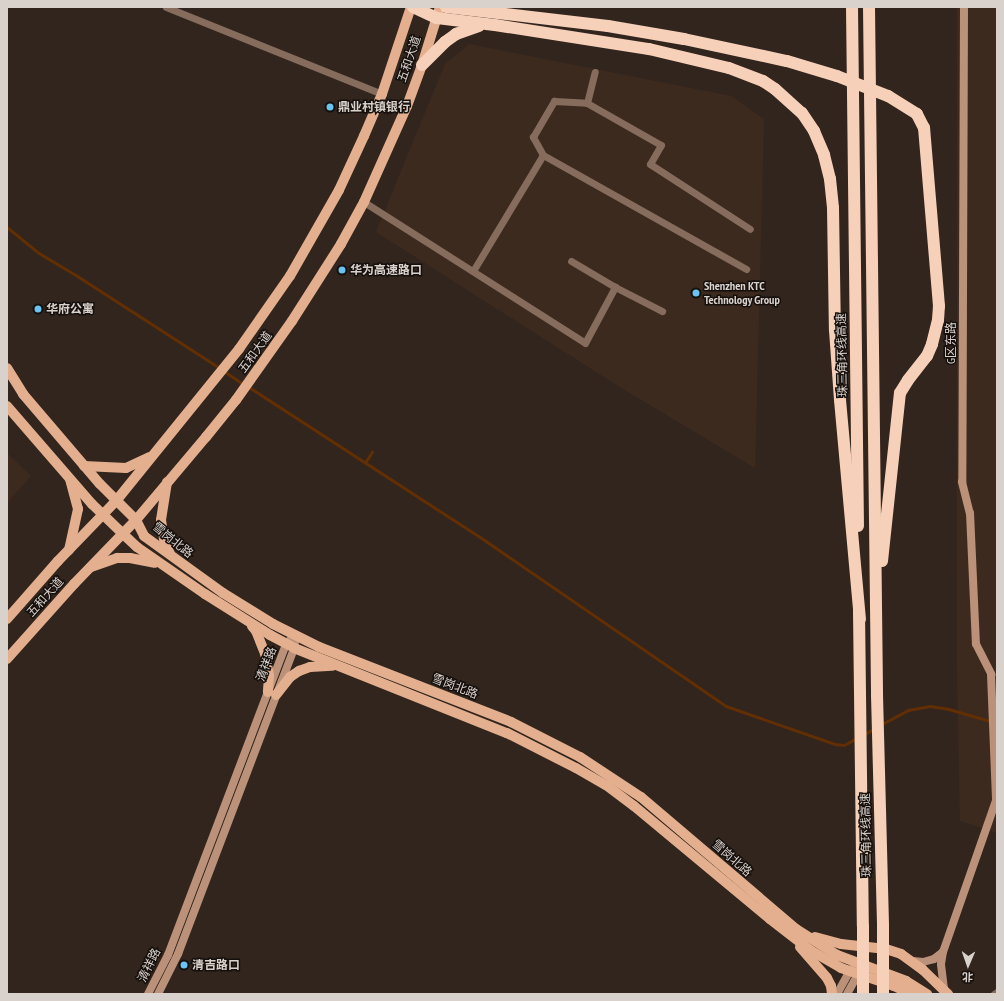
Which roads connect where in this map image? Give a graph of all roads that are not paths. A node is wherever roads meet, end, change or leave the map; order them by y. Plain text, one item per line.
1 (166, 7) edge
2 (412, 7) edge
3 (446, 7) edge
4 (481, 7) edge
5 (852, 7) edge
6 (869, 7) edge
7 (964, 7) edge
8 (438, 13) edge
9 (496, 19) junction
10 (632, 30) junction
11 (629, 46) junction
12 (422, 65) junction
13 (596, 72) dead end
14 (382, 94) junction
15 (587, 103) junction
16 (543, 155) junction
17 (364, 202) junction
18 (750, 229) dead end
19 (571, 261) dead end
20 (746, 269) dead end
21 (472, 271) junction
22 (615, 287) junction
23 (662, 311) dead end
24 (7, 368) edge
25 (7, 406) edge
26 (153, 455) junction
27 (84, 466) junction
28 (70, 478) junction
29 (167, 482) junction
30 (116, 501) junction
31 (102, 514) junction
32 (136, 520) junction
33 (122, 533) junction
34 (69, 550) junction
35 (172, 558) junction
36 (162, 565) junction
37 (90, 568) junction
38 (876, 618) junction
39 (7, 619) edge
40 (860, 619) junction
41 (248, 621) junction
42 (295, 635) junction
43 (290, 646) junction
44 (7, 659) edge
45 (340, 666) junction
46 (994, 675) edge
47 (272, 694) junction
48 (996, 799) edge
49 (793, 932) junction
50 (943, 952) junction
51 (912, 961) junction
52 (855, 970) junction
53 (946, 992) edge
54 (997, 992) edge
55 (148, 994) edge
56 (158, 994) edge
57 (832, 994) edge
58 (837, 994) edge
59 (847, 994) edge
60 (863, 994) edge
61 (883, 994) edge
62 (911, 994) edge
63 (927, 994) edge
64 (994, 994) edge

1 - 14 street
2 - 8 highway
2 - 14 main road, 五和大道
3 - 9 highway
4 - 9 highway
5 - 40 highway, 珠三角环线高速
6 - 38 highway
7 - 46 street, G区东路
8 - 9 highway
8 - 12 main road, 五和大道
9 - 10 highway
9 - 11 highway
9 - 12 highway
10 - 11 highway
10 - 38 highway, bridge
11 - 40 highway
12 - 17 main road, 五和大道
13 - 15 street
14 - 26 main road, 五和大道
15 - 16 street
15 - 18 street
16 - 20 street
16 - 21 street
17 - 21 street
17 - 29 main road, 五和大道
19 - 22 street
21 - 22 street
22 - 23 street
24 - 27 main road, 雪岗北路
25 - 28 main road, 雪岗北路
26 - 27 main road
26 - 30 main road, 五和大道
27 - 30 main road, 雪岗北路
28 - 31 main road, 雪岗北路
28 - 34 main road
29 - 32 main road, 五和大道
29 - 35 main road
30 - 31 main road, 五和大道
30 - 32 main road, 雪岗北路
31 - 33 main road, 雪岗北路
31 - 34 main road, 五和大道
32 - 33 main road, 五和大道
32 - 35 main road, 雪岗北路
33 - 36 main road, 雪岗北路
33 - 37 main road, 五和大道
34 - 39 main road, 五和大道
35 - 42 main road, 雪岗北路
36 - 37 main road
36 - 41 main road, 雪岗北路
37 - 44 main road, 五和大道
38 - 61 highway, 珠三角环线高速, bridge
40 - 60 highway, 珠三角环线高速, bridge
41 - 43 main road, 雪岗北路
41 - 47 main road
42 - 43 street, 清祥路
42 - 49 main road, 雪岗北路
43 - 45 main road, 雪岗北路
43 - 47 street, 清祥路
45 - 47 main road
45 - 49 main road, 雪岗北路
46 - 48 street
47 - 55 street, 清祥路
47 - 56 street, 清祥路
48 - 50 street
49 - 51 main road
49 - 52 main road, 雪岗北路
49 - 57 main road
50 - 51 street
50 - 53 street
51 - 53 main road
52 - 58 street
52 - 59 street
52 - 62 main road, 雪岗北路
52 - 63 main road, 雪岗北路
54 - 64 street

